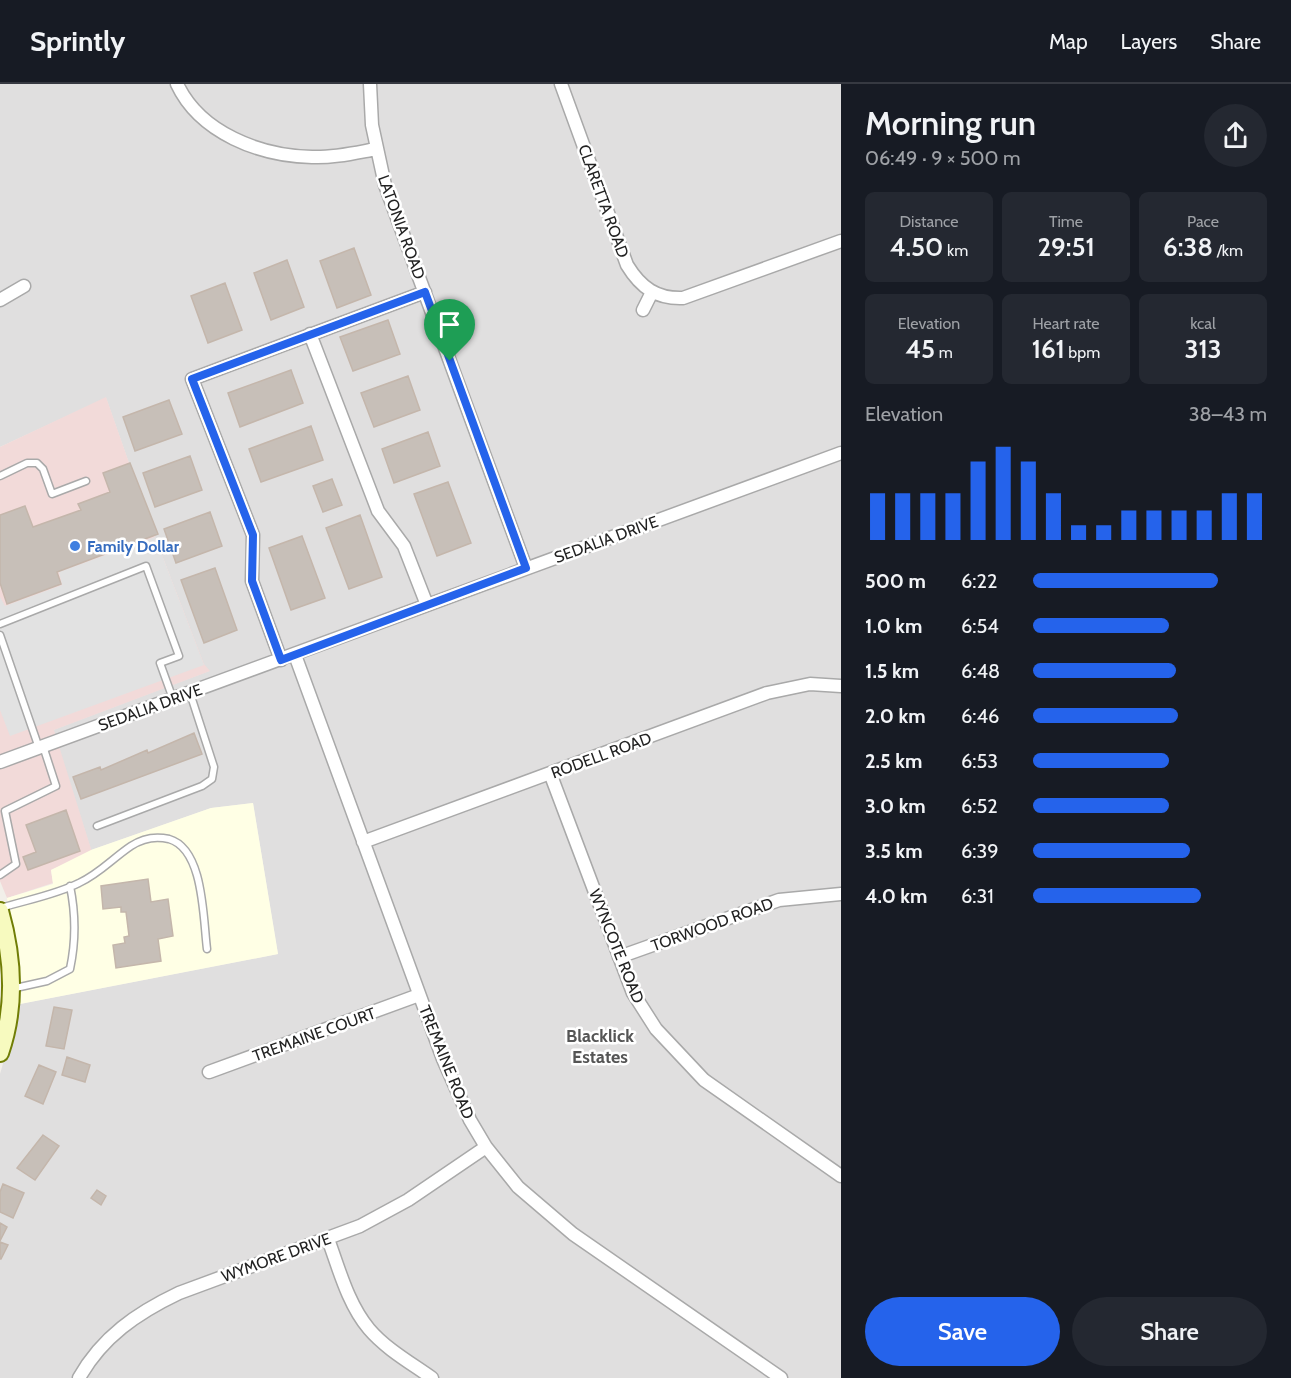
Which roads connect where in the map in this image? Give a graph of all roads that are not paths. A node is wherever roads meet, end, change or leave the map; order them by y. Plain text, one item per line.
1 (177, 84) edge
2 (370, 84) edge
3 (561, 84) edge
4 (376, 149) junction
5 (841, 241) edge
6 (24, 286) dead end
7 (425, 292) junction
8 (652, 292) junction
9 (0, 300) edge
10 (643, 310) dead end
11 (310, 334) junction
12 (841, 453) edge
13 (0, 476) edge
14 (86, 481) dead end
15 (526, 568) junction
16 (427, 605) junction
17 (0, 624) edge
18 (0, 634) edge
19 (295, 655) junction
20 (281, 660) junction
21 (841, 686) edge
22 (190, 693) junction
23 (173, 699) junction
24 (41, 747) junction
25 (0, 762) edge
26 (550, 773) junction
27 (97, 826) dead end
28 (363, 842) junction
29 (0, 875) edge
30 (70, 886) junction
31 (841, 894) edge
32 (0, 910) edge
33 (207, 949) dead end
34 (619, 957) junction
35 (11, 989) junction
36 (420, 995) junction
37 (0, 1053) edge
38 (208, 1072) dead end
39 (486, 1147) junction
40 (841, 1176) edge
41 (328, 1239) junction
42 (82, 1377) edge
43 (432, 1378) edge
44 (781, 1378) edge

1 - 4 street
2 - 4 street, LATONIA ROAD
3 - 8 street, CLARETTA ROAD
4 - 7 street, LATONIA ROAD
5 - 8 street
6 - 9 street
7 - 11 street
7 - 15 street, LATONIA ROAD
8 - 10 street
11 - 16 street
11 - 20 street
12 - 15 street, SEDALIA DRIVE
13 - 14 lane
15 - 16 street, SEDALIA DRIVE
16 - 19 street, SEDALIA DRIVE
17 - 23 lane
18 - 24 lane
19 - 20 street, SEDALIA DRIVE
19 - 28 street, TREMAINE ROAD
20 - 22 street, SEDALIA DRIVE
21 - 26 street, RODELL ROAD
22 - 23 street, SEDALIA DRIVE
22 - 27 lane
23 - 24 street, SEDALIA DRIVE
24 - 25 street, SEDALIA DRIVE
24 - 29 lane
26 - 28 street, RODELL ROAD
26 - 34 street, WYNCOTE ROAD
28 - 36 street, TREMAINE ROAD
30 - 32 lane
30 - 33 lane
30 - 35 lane
31 - 34 street, TORWOOD ROAD
32 - 35 street
34 - 40 street, WYNCOTE ROAD
35 - 37 street
36 - 38 street, TREMAINE COURT
36 - 39 street, TREMAINE ROAD
39 - 41 street, WYMORE DRIVE
39 - 44 street, TREMAINE ROAD
41 - 42 street, WYMORE DRIVE
41 - 43 street

